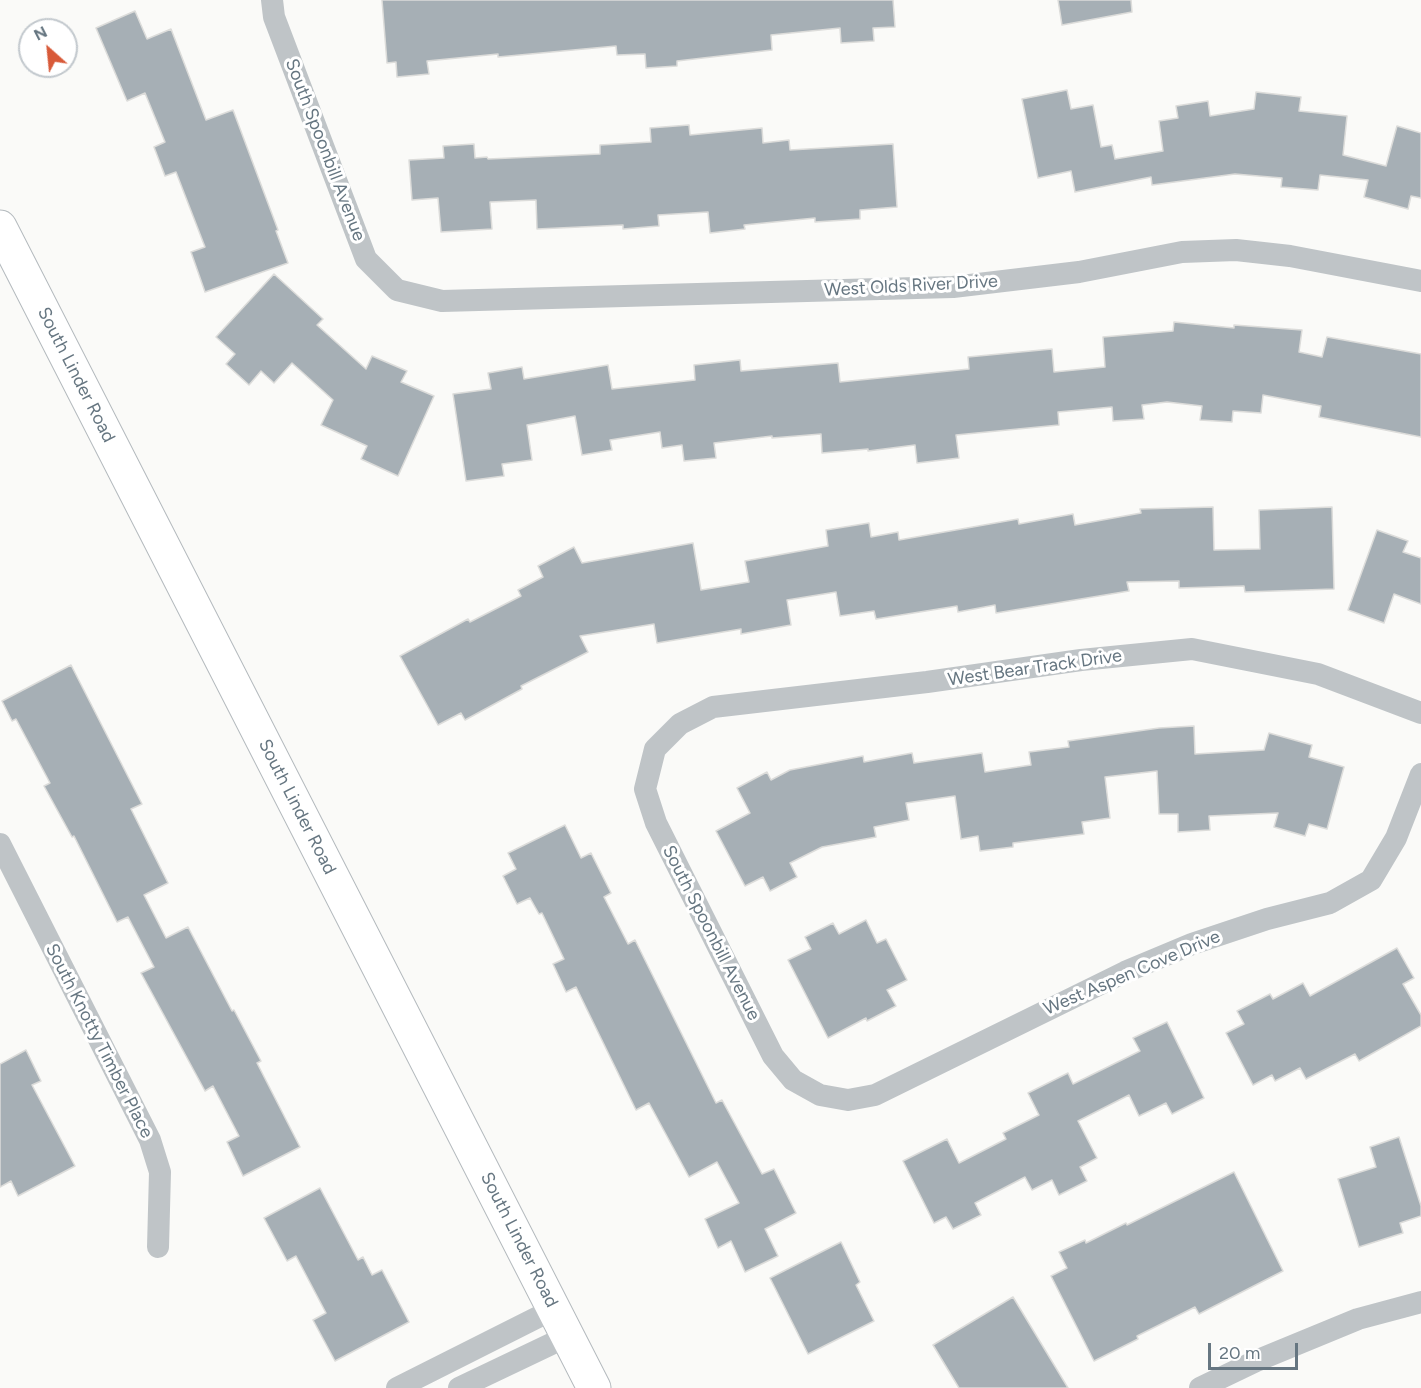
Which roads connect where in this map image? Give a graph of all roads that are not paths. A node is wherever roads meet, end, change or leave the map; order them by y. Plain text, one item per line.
1 (272, 0) edge
2 (0, 227) edge
3 (1421, 281) edge
4 (397, 290) joint
5 (1421, 713) edge
6 (655, 749) joint
7 (1421, 774) edge
8 (0, 844) edge
9 (820, 1095) joint
10 (158, 1247) dead end
11 (1421, 1302) edge
12 (561, 1323) junction
13 (397, 1388) edge
14 (459, 1388) edge
15 (594, 1388) edge
16 (1200, 1388) edge

1 - 4 street, South Spoonbill Avenue
2 - 12 street, South Linder Road
3 - 4 street, West Olds River Drive
5 - 6 street, West Bear Track Drive
6 - 9 street, South Spoonbill Avenue
7 - 9 street, West Aspen Cove Drive
8 - 10 street, South Knotty Timber Place
11 - 16 street
12 - 13 street
12 - 14 street
12 - 15 street, South Linder Road

